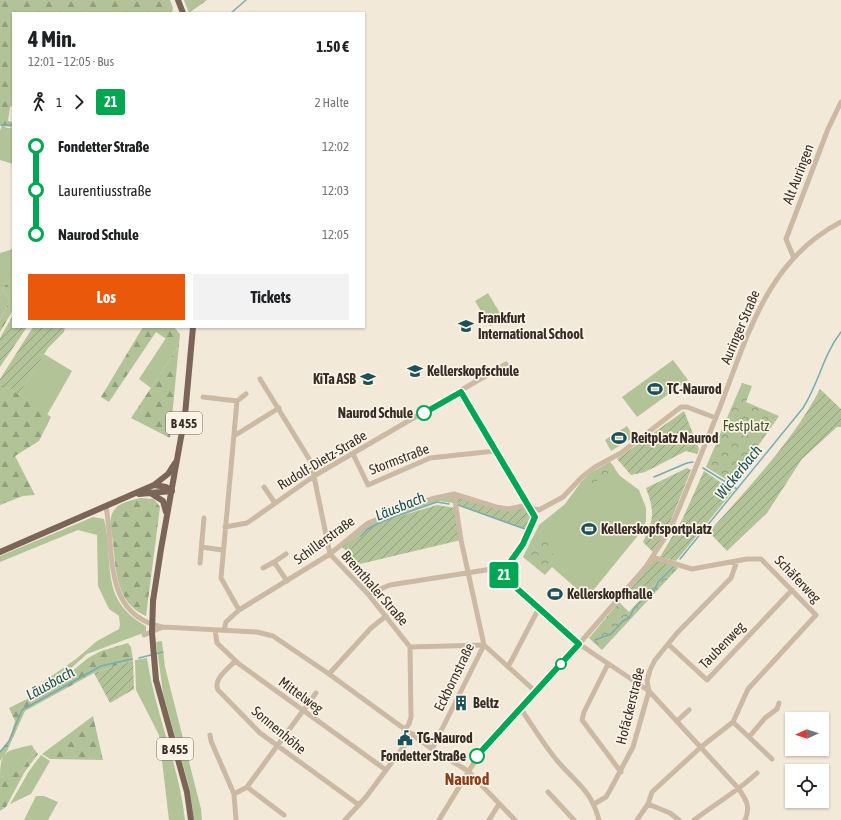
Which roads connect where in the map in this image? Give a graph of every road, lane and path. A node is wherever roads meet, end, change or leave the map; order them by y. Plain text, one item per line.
1 (178, 0) edge
2 (183, 12) edge
3 (841, 102) edge
4 (841, 222) edge
5 (793, 256) junction
6 (193, 328) edge
7 (506, 364) dead end
8 (260, 379) dead end
9 (461, 392) junction
10 (246, 394) dead end
11 (204, 397) dead end
12 (237, 401) junction
13 (279, 408) junction
14 (716, 418) junction
15 (234, 436) junction
16 (495, 451) junction
17 (353, 454) junction
18 (178, 456) junction
19 (314, 476) junction
20 (154, 485) junction
21 (264, 487) dead end
22 (172, 491) junction
23 (150, 493) junction
24 (454, 494) junction
25 (131, 495) junction
26 (275, 503) junction
27 (106, 507) junction
28 (532, 510) junction
29 (204, 518) dead end
30 (165, 524) junction
31 (225, 527) junction
32 (202, 547) junction
33 (222, 550) junction
34 (0, 552) edge
35 (286, 554) dead end
36 (330, 554) junction
37 (652, 558) junction
38 (736, 561) junction
39 (274, 562) junction
40 (200, 563) dead end
41 (263, 568) dead end
42 (504, 571) junction
43 (469, 572) junction
44 (286, 581) junction
45 (792, 590) junction
46 (368, 594) junction
47 (539, 608) junction
48 (239, 610) junction
49 (386, 616) junction
50 (163, 626) junction
51 (215, 630) junction
52 (224, 630) junction
53 (144, 635) dead end
54 (579, 644) junction
55 (668, 644) junction
56 (484, 645) junction
57 (410, 647) junction
58 (235, 661) junction
59 (608, 664) junction
60 (508, 667) junction
61 (329, 674) junction
62 (649, 691) junction
63 (536, 692) junction
64 (316, 693) dead end
65 (779, 703) dead end
66 (521, 709) junction
67 (689, 710) dead end
68 (302, 711) junction
69 (677, 721) junction
70 (733, 722) junction
71 (405, 729) junction
72 (413, 734) junction
73 (210, 735) dead end
74 (749, 737) junction
75 (276, 746) junction
76 (701, 747) junction
77 (432, 749) junction
78 (772, 759) dead end
79 (386, 770) junction
80 (468, 771) junction
81 (621, 772) junction
82 (757, 773) dead end
83 (247, 787) junction
84 (738, 788) junction
85 (548, 792) dead end
86 (234, 794) junction
87 (499, 804) junction
88 (594, 804) junction
89 (648, 804) junction
90 (359, 805) junction
91 (284, 815) dead end
92 (191, 820) edge
93 (236, 820) edge
94 (345, 820) edge
95 (439, 820) edge
96 (489, 820) edge
97 (515, 820) edge
98 (574, 820) edge
99 (599, 820) edge
100 (637, 820) edge
101 (679, 820) edge
102 (694, 820) edge
103 (745, 820) edge

1 - 2 main road
3 - 5 street, Alt Auringen
4 - 5 street, Auringer Straße
5 - 14 street, Auringer Straße
6 - 18 main road, B 455
7 - 9 street, Rudolf-Dietz-Straße
8 - 13 street, Bremthaler Straße
9 - 16 street
9 - 17 street, Rudolf-Dietz-Straße
10 - 12 street
11 - 12 street
12 - 15 street
13 - 15 street
13 - 19 street, Bremthaler Straße
14 - 28 street, Schillerstraße
14 - 37 street, Auringer Straße
15 - 31 street
16 - 17 street, Stormstraße
16 - 28 street
17 - 19 street, Rudolf-Dietz-Straße
18 - 20 main road
18 - 22 main road, B 455
19 - 26 street, Rudolf-Dietz-Straße
19 - 36 street, Bremthaler Straße
20 - 22 main road
20 - 25 main road
21 - 26 street, Rudolf-Dietz-Straße
22 - 23 main road
22 - 30 main road, B 455
23 - 25 main road
23 - 30 main road
24 - 28 street, Schillerstraße
24 - 36 street, Schillerstraße
24 - 43 street, Eckbornstraße
25 - 27 main road
26 - 31 street, Rudolf-Dietz-Straße
27 - 34 main road
27 - 50 street
28 - 42 street
29 - 32 street
30 - 92 main road, B 455, bridge
31 - 33 street
32 - 33 street
32 - 40 street
33 - 48 street
35 - 39 street, Schillerstraße
36 - 44 street, Schillerstraße
36 - 46 street, Bremthaler Straße
37 - 38 street, Schäferweg
37 - 54 street, Auringer Straße
38 - 45 street, Schäferweg
38 - 55 street, Hofäckerstraße
39 - 41 street, Schillerstraße
39 - 44 street, Schillerstraße
42 - 43 street
42 - 47 street
43 - 46 street
43 - 56 street, Eckbornstraße
44 - 48 street, Schillerstraße
45 - 55 street, Taubenweg
45 - 70 street, Schäferweg
46 - 49 street, Bremthaler Straße
47 - 54 street
47 - 60 street
48 - 52 street, Schillerstraße
49 - 57 street, Bremthaler Straße
49 - 61 street
50 - 51 street
50 - 53 street
51 - 52 street
51 - 58 street, Mittelweg
52 - 61 street
54 - 59 street
54 - 63 street, Auringer Straße
55 - 62 street, Hofäckerstraße
56 - 57 street
56 - 60 street
56 - 77 street, Eckbornstraße
57 - 71 street, Bremthaler Straße
58 - 68 street, Mittelweg
58 - 75 street, Sonnenhöhe
59 - 62 street
59 - 81 street
60 - 63 street
61 - 71 street
62 - 69 street
62 - 81 street, Hofäckerstraße
63 - 66 street, Auringer Straße
64 - 68 street
65 - 74 street
66 - 80 street, Auringer Straße
66 - 88 street
67 - 69 street
68 - 75 street
68 - 79 street, Mittelweg
69 - 76 street
70 - 74 street
70 - 76 street, Schäferweg
71 - 72 street
72 - 77 street
72 - 79 street
73 - 86 street
74 - 78 street
75 - 83 street
75 - 90 street, Sonnenhöhe
76 - 84 street
76 - 89 street, Schäferweg
77 - 80 street
79 - 90 street
80 - 87 street
80 - 95 street, Auringer Straße
81 - 88 street, Hofäckerstraße
82 - 84 street
83 - 86 street
83 - 91 street
84 - 102 street
84 - 103 street
85 - 98 street
86 - 93 street
87 - 96 street
87 - 97 street
88 - 99 street
89 - 100 street, Schäferweg
89 - 101 street
90 - 94 street

